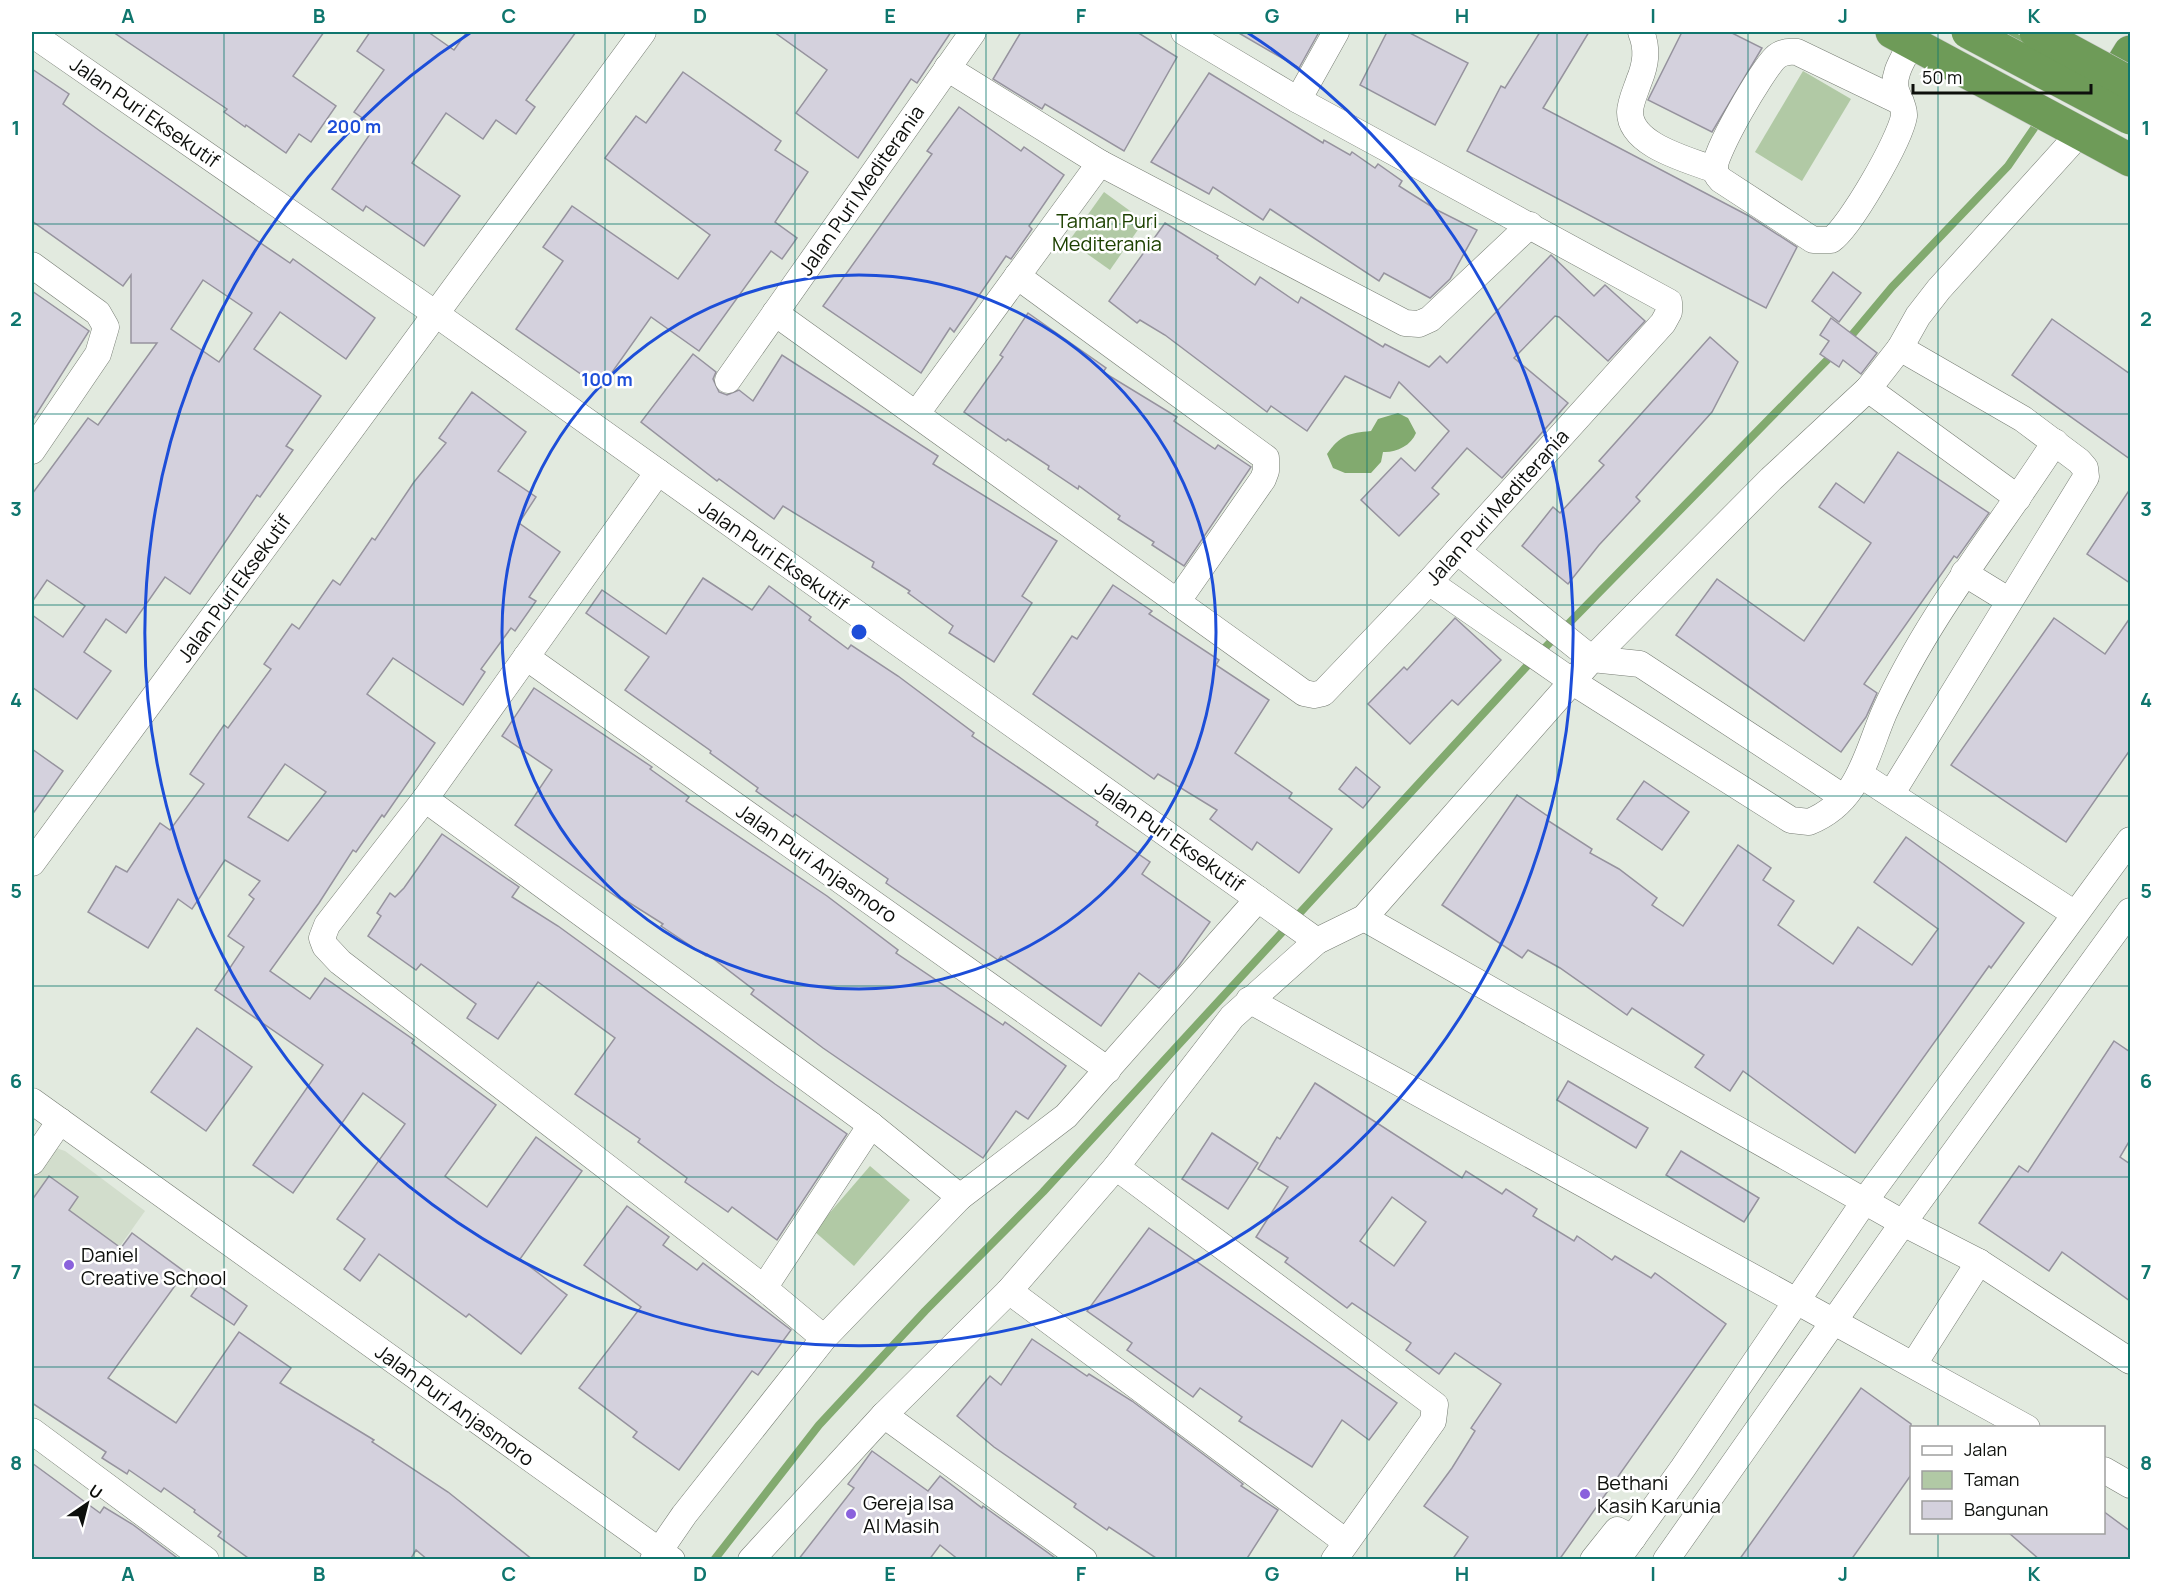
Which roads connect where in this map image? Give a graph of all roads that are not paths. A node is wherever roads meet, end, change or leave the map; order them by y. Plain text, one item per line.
1 (643, 32) edge
2 (973, 32) edge
3 (1184, 32) edge
4 (1336, 32) edge
5 (1641, 32) edge
6 (1968, 32) edge
7 (2036, 32) edge
8 (32, 34) edge
9 (1902, 37) edge
10 (2128, 66) edge
11 (947, 68) junction
12 (1298, 100) junction
13 (1901, 102) junction
14 (2130, 118) edge
15 (2079, 124) junction
16 (2130, 160) edge
17 (1100, 162) junction
18 (1715, 170) junction
19 (1530, 225) junction
20 (32, 265) edge
21 (1017, 276) junction
22 (775, 313) junction
23 (436, 314) junction
24 (1900, 348) junction
25 (728, 380) dead end
26 (1868, 389) junction
27 (917, 413) junction
28 (2055, 442) junction
29 (34, 443) edge
30 (658, 472) junction
31 (2018, 498) junction
32 (1456, 551) junction
33 (1964, 573) junction
34 (1429, 582) junction
35 (2008, 600) junction
36 (1177, 602) junction
37 (526, 657) junction
38 (1592, 660) junction
39 (1573, 682) junction
40 (1861, 775) junction
41 (1892, 793) junction
42 (1843, 797) junction
43 (425, 799) junction
44 (2130, 840) edge
45 (32, 863) edge
46 (1263, 902) junction
47 (2130, 911) edge
48 (2075, 914) junction
49 (1364, 918) junction
50 (1317, 941) junction
51 (1249, 1000) junction
52 (1108, 1070) junction
53 (32, 1101) edge
54 (60, 1121) junction
55 (871, 1125) junction
56 (32, 1162) edge
57 (1116, 1167) junction
58 (960, 1197) junction
59 (1864, 1202) junction
60 (1903, 1223) junction
61 (1979, 1262) junction
62 (764, 1288) junction
63 (1010, 1292) junction
64 (1797, 1301) junction
65 (1835, 1322) junction
66 (825, 1338) junction
67 (2130, 1361) edge
68 (1914, 1364) junction
69 (884, 1415) junction
70 (2023, 1426) edge
71 (32, 1431) edge
72 (1683, 1468) junction
73 (2105, 1471) edge
74 (2130, 1485) edge
75 (1716, 1492) junction
76 (1633, 1538) junction
77 (1340, 1551) edge
78 (661, 1557) edge
79 (206, 1560) edge
80 (752, 1560) edge
81 (1084, 1560) edge
82 (1593, 1560) edge
83 (1617, 1560) edge
84 (1666, 1560) edge

1 - 23 street, Jalan Puri Eksekutif
2 - 11 street, Jalan Puri Mediterania
3 - 12 street, Jalan Puri Mediterania
4 - 12 street
5 - 18 street
6 - 14 highway, bridge
7 - 10 highway, bridge
8 - 23 street, Jalan Puri Eksekutif
9 - 13 street
9 - 15 highway
10 - 15 highway, bridge
11 - 17 street
11 - 22 street, Jalan Puri Mediterania
12 - 19 street, Jalan Puri Mediterania
13 - 18 street
13 - 18 street
15 - 16 highway
15 - 24 street
17 - 19 street
17 - 21 street
19 - 32 street, Jalan Puri Mediterania
20 - 29 street
21 - 27 street
21 - 36 street
22 - 25 street, Jalan Puri Mediterania
22 - 27 street, Jalan Puri Mediterania
23 - 30 street, Jalan Puri Eksekutif
23 - 45 street, Jalan Puri Eksekutif
24 - 26 street
24 - 28 street
26 - 31 street
26 - 38 street
27 - 36 street, Jalan Puri Mediterania
28 - 31 street
28 - 35 street
30 - 37 street
30 - 46 street, Jalan Puri Eksekutif
31 - 33 street
32 - 34 street, Jalan Puri Mediterania
32 - 38 street
33 - 35 street
33 - 40 street
34 - 36 street, Jalan Puri Mediterania
34 - 39 street
35 - 41 street
37 - 43 street
37 - 52 street, Jalan Puri Anjasmoro
38 - 39 street
38 - 42 street
39 - 42 street
39 - 49 street
40 - 41 street
40 - 42 street
41 - 48 street
43 - 55 street
43 - 62 street
44 - 48 street
46 - 50 street, Jalan Puri Eksekutif
46 - 52 street, Jalan Puri Anjasmoro
47 - 60 street
48 - 59 street
49 - 50 street
49 - 59 street
50 - 51 street
51 - 57 street
51 - 64 street
52 - 58 street, Jalan Puri Anjasmoro
53 - 54 street, Jalan Puri Anjasmoro
54 - 56 street
54 - 78 street, Jalan Puri Anjasmoro
55 - 58 street
55 - 62 street
57 - 63 street
57 - 77 street
58 - 66 street, Jalan Puri Anjasmoro
59 - 60 street
59 - 64 street
60 - 61 street
60 - 65 street
61 - 67 street
61 - 68 street
62 - 66 street
63 - 69 street
63 - 77 street
64 - 65 street
64 - 72 street
65 - 68 street
65 - 75 street
66 - 78 street, Jalan Puri Anjasmoro
68 - 70 street
69 - 80 street
69 - 81 street
71 - 79 street
72 - 75 street
72 - 76 street
73 - 74 street
75 - 84 street
76 - 82 street
76 - 83 street

